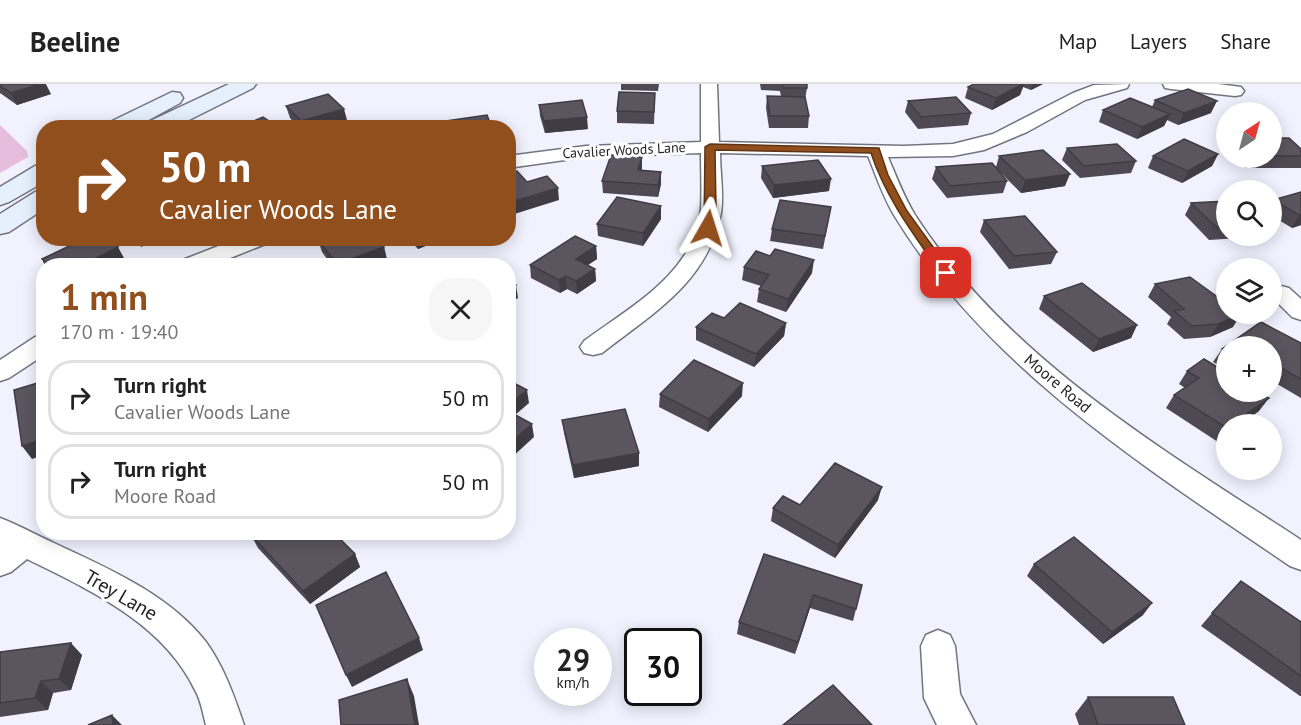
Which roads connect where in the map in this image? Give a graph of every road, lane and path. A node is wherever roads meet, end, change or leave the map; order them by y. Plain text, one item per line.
1 (204, 84) edge
2 (246, 84) edge
3 (709, 84) edge
4 (1115, 84) edge
5 (1171, 84) edge
6 (1235, 91) dead end
7 (133, 120) edge
8 (171, 120) edge
9 (710, 147) junction
10 (875, 150) junction
11 (516, 161) edge
12 (36, 176) edge
13 (0, 197) edge
14 (36, 202) edge
15 (0, 226) edge
16 (239, 246) edge
17 (209, 258) edge
18 (1282, 294) edge
19 (1301, 312) edge
20 (593, 347) dead end
21 (36, 348) edge
22 (0, 372) edge
23 (8, 545) edge
24 (1301, 557) edge
25 (938, 646) dead end
26 (225, 725) edge
27 (957, 725) edge

1 - 7 street
2 - 8 street
3 - 9 street
4 - 10 street, Cavalier Woods Lane
5 - 6 street
9 - 10 street, Cavalier Woods Lane
9 - 11 street, Cavalier Woods Lane
9 - 20 street
10 - 24 street, Moore Road
12 - 13 street
14 - 15 street
16 - 17 street
18 - 19 street
21 - 22 street
23 - 26 street, Trey Lane
25 - 27 street

